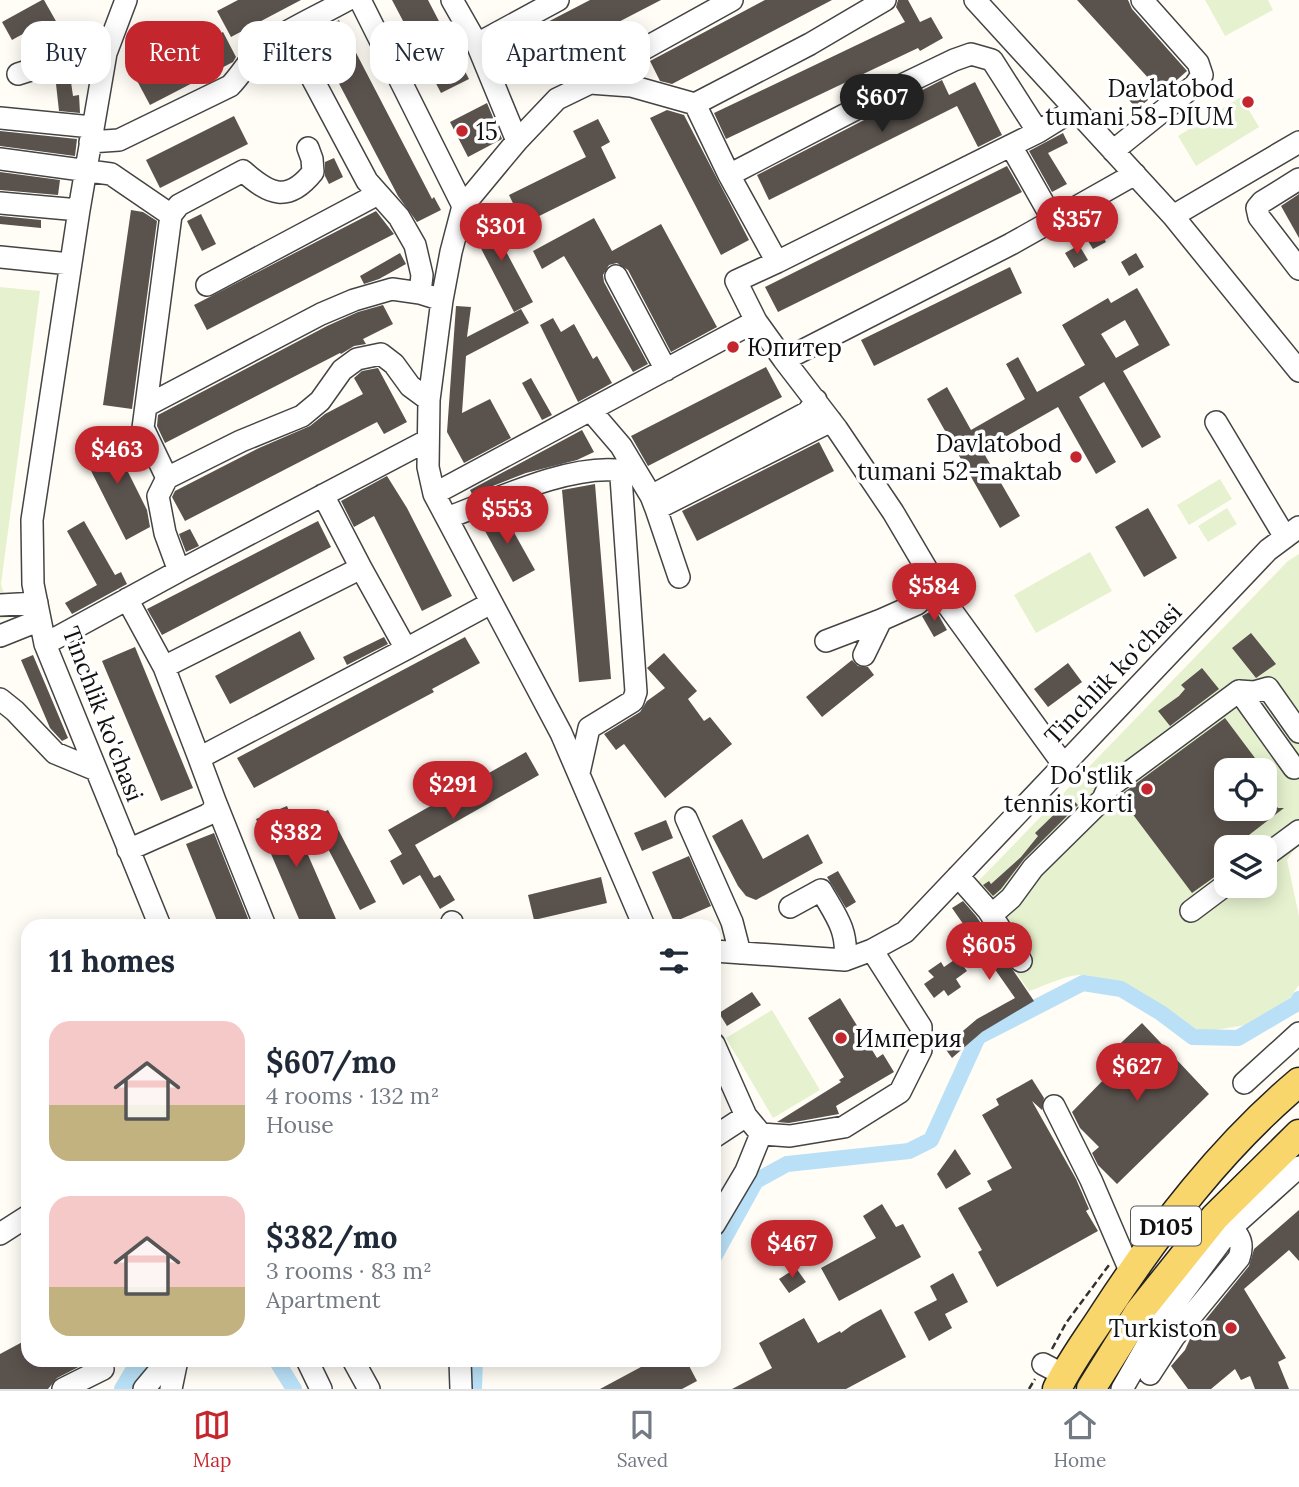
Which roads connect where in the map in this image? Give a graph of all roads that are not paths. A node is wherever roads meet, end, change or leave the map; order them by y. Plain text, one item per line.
1 (126, 0) edge
2 (347, 0) edge
3 (360, 0) edge
4 (452, 0) edge
5 (558, 0) edge
6 (732, 0) edge
7 (885, 0) edge
8 (975, 0) edge
9 (1142, 0) edge
10 (309, 21) edge
11 (111, 35) edge
12 (477, 44) junction
13 (650, 45) edge
14 (21, 73) edge
15 (18, 74) dead end
16 (238, 79) edge
17 (100, 84) edge
18 (315, 84) edge
19 (588, 84) edge
20 (604, 84) edge
21 (695, 104) junction
22 (1075, 108) junction
23 (0, 118) edge
24 (1038, 132) junction
25 (91, 134) junction
26 (517, 141) junction
27 (1299, 142) edge
28 (1011, 146) junction
29 (308, 148) dead end
30 (1113, 150) junction
31 (0, 159) edge
32 (86, 169) junction
33 (1135, 174) junction
34 (729, 175) junction
35 (1299, 179) edge
36 (378, 194) junction
37 (0, 203) edge
38 (463, 206) junction
39 (79, 210) junction
40 (172, 215) junction
41 (1173, 216) junction
42 (1053, 220) junction
43 (0, 257) edge
44 (777, 262) junction
45 (70, 264) junction
46 (1299, 270) edge
47 (616, 276) dead end
48 (206, 285) dead end
49 (420, 293) junction
50 (442, 300) junction
51 (756, 321) junction
52 (784, 360) junction
53 (666, 370) junction
54 (1299, 371) edge
55 (429, 400) junction
56 (816, 400) junction
57 (145, 407) junction
58 (591, 411) junction
59 (831, 421) junction
60 (1216, 422) dead end
61 (428, 440) junction
62 (167, 478) junction
63 (433, 494) junction
64 (323, 495) junction
65 (653, 503) junction
66 (447, 519) junction
67 (1292, 532) edge
68 (361, 568) junction
69 (179, 571) junction
70 (678, 577) dead end
71 (937, 585) junction
72 (127, 599) junction
73 (491, 603) junction
74 (0, 605) edge
75 (39, 612) junction
76 (881, 620) junction
77 (0, 636) edge
78 (826, 641) dead end
79 (45, 644) junction
80 (406, 649) junction
81 (864, 655) dead end
82 (164, 667) junction
83 (1239, 691) junction
84 (0, 699) edge
85 (1296, 721) edge
86 (199, 758) junction
87 (1063, 764) junction
88 (1294, 768) dead end
89 (96, 771) junction
90 (579, 773) junction
91 (215, 801) junction
92 (686, 818) dead end
93 (1299, 831) edge
94 (1277, 847) edge
95 (128, 850) junction
96 (958, 876) junction
97 (1214, 894) edge
98 (790, 907) dead end
99 (988, 910) junction
100 (1191, 911) dead end
101 (157, 919) edge
102 (262, 919) edge
103 (641, 919) edge
104 (872, 950) junction
105 (721, 952) edge
106 (740, 953) junction
107 (845, 960) junction
108 (1021, 961) dead end
109 (1299, 1033) edge
110 (721, 1060) edge
111 (1299, 1082) edge
112 (1244, 1083) dead end
113 (1054, 1107) dead end
114 (746, 1116) junction
115 (721, 1132) edge
116 (761, 1134) junction
117 (1299, 1134) edge
118 (1299, 1167) edge
119 (721, 1214) edge
120 (21, 1219) edge
121 (1223, 1223) junction
122 (3, 1227) edge
123 (1131, 1273) junction
124 (1157, 1325) junction
125 (162, 1367) edge
126 (176, 1367) edge
127 (310, 1367) edge
128 (357, 1367) edge
129 (460, 1367) edge
130 (103, 1372) edge
131 (1150, 1374) dead end
132 (1055, 1376) edge
133 (1111, 1386) edge
134 (63, 1389) edge
135 (144, 1389) edge
136 (171, 1389) edge
137 (321, 1389) edge
138 (369, 1389) edge
139 (461, 1389) edge

1 - 11 street, Tinchlik ko'chasi
2 - 10 street
3 - 38 street
4 - 12 street
5 - 12 street
6 - 13 street
7 - 21 street
8 - 22 street
9 - 30 street
12 - 26 street
14 - 15 street
16 - 25 street
17 - 25 street, Tinchlik ko'chasi
18 - 36 street
19 - 26 street
20 - 21 street
21 - 34 street
22 - 24 street
22 - 30 street
23 - 25 street
24 - 28 street
24 - 34 street
25 - 32 street, Tinchlik ko'chasi
26 - 38 street
27 - 41 street
28 - 42 street
28 - 44 street
29 - 40 street
30 - 33 street
31 - 32 street
32 - 39 street, Tinchlik ko'chasi
32 - 40 street
33 - 41 street
33 - 42 street
34 - 44 street
35 - 46 street
36 - 48 street
36 - 49 street
37 - 39 street
38 - 50 street
39 - 45 street, Tinchlik ko'chasi
40 - 57 street
41 - 54 street
42 - 52 street
43 - 45 street
44 - 51 street
45 - 75 street, Tinchlik ko'chasi
47 - 53 street
49 - 50 street
49 - 57 street
50 - 55 street
51 - 52 street
51 - 53 street
52 - 56 street
53 - 58 street
55 - 61 street
55 - 62 street
56 - 59 street
56 - 65 street
57 - 62 street
58 - 63 street
58 - 65 street
59 - 65 street
59 - 71 street
60 - 67 street
61 - 63 street
61 - 64 street
62 - 69 street
63 - 66 street
64 - 68 street
64 - 69 street
65 - 70 street
66 - 73 street
66 - 90 street
67 - 87 street, Tinchlik ko'chasi
68 - 80 street
68 - 82 street
69 - 72 street
71 - 76 street
71 - 87 street
72 - 79 street
72 - 82 street
73 - 80 street
73 - 90 street
74 - 75 street
75 - 77 street
75 - 79 street, Tinchlik ko'chasi
76 - 78 street
76 - 81 street
79 - 89 street, Tinchlik ko'chasi
80 - 86 street
82 - 86 street
83 - 85 street
83 - 88 street
83 - 99 street
84 - 89 street
86 - 91 street
87 - 96 street, Tinchlik ko'chasi
89 - 95 street, Tinchlik ko'chasi
90 - 103 street
91 - 95 street
91 - 102 street
92 - 106 street
93 - 94 street
95 - 101 street, Tinchlik ko'chasi
96 - 99 street
96 - 104 street, Tinchlik ko'chasi
97 - 100 street
98 - 107 street
99 - 108 street
104 - 107 street, Tinchlik ko'chasi
104 - 116 street
105 - 106 street, Tinchlik ko'chasi
106 - 107 street, Tinchlik ko'chasi
109 - 112 street
110 - 114 street
111 - 123 main road, D105
113 - 123 street
114 - 115 street
114 - 116 street
116 - 119 street
117 - 121 main road, D105
118 - 121 street
120 - 122 street
121 - 124 main road, D105
121 - 124 street
123 - 132 main road, D105
124 - 131 street
124 - 133 main road, D105
125 - 135 street
126 - 136 street
127 - 137 street
128 - 138 street
129 - 139 street
130 - 134 street

